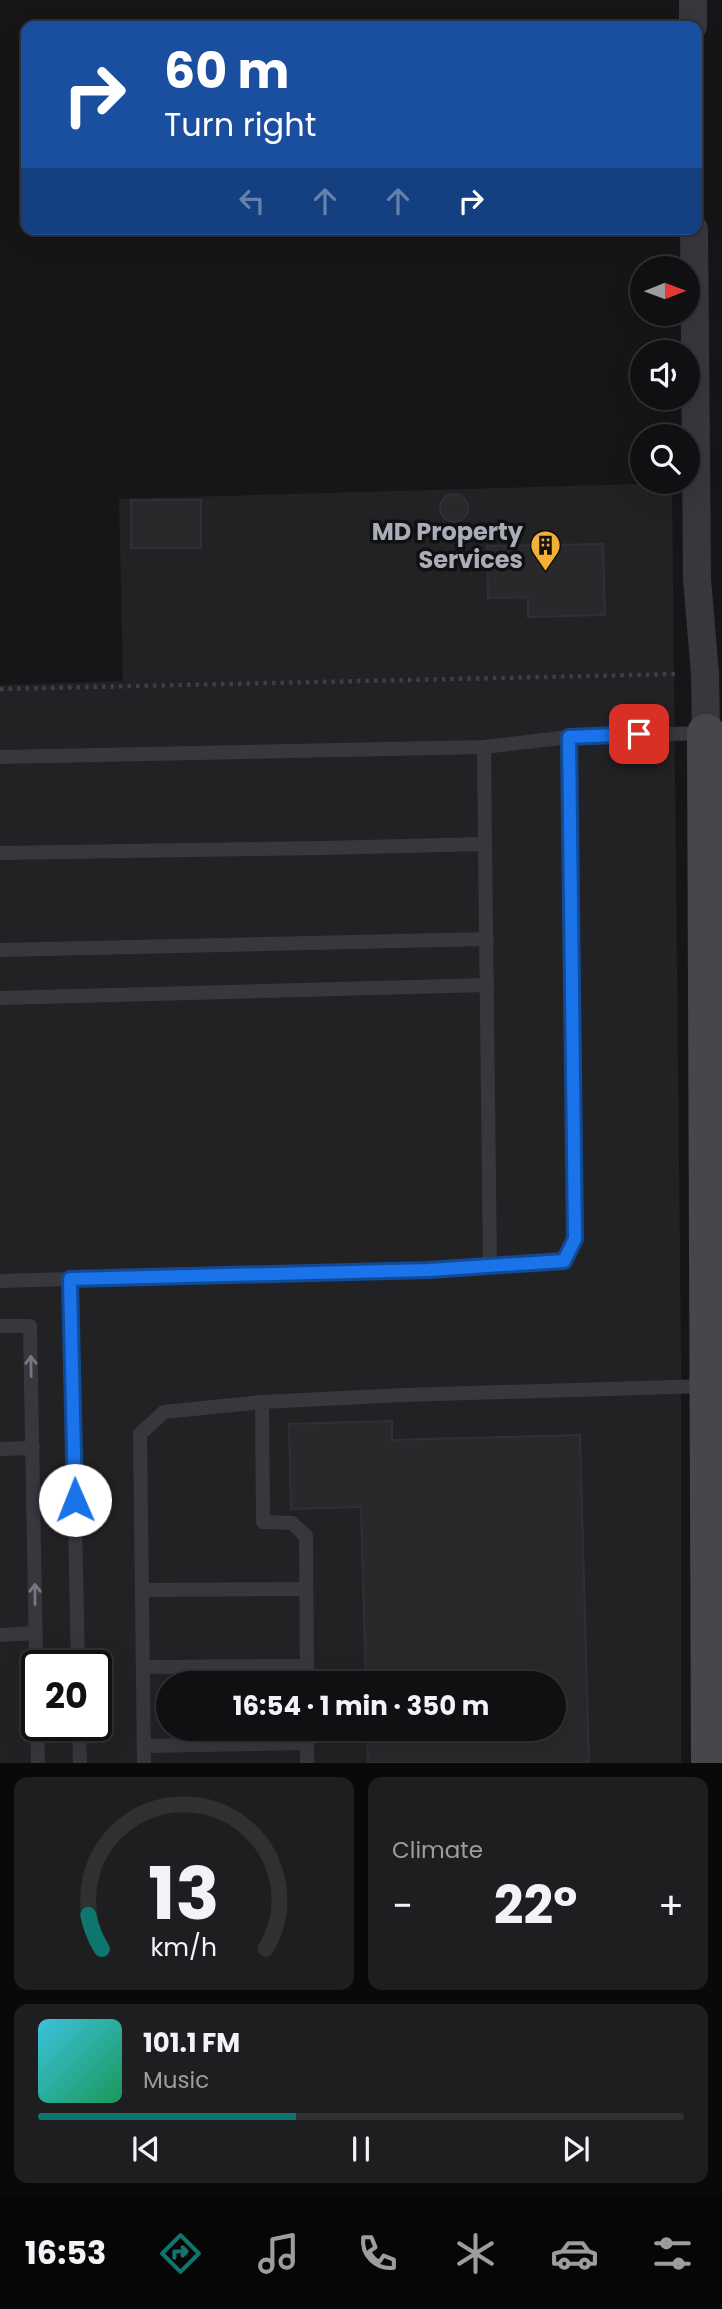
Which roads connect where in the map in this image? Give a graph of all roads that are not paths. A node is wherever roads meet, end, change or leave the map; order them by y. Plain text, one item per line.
1 (693, 0) edge
2 (693, 21) edge
3 (694, 235) edge
4 (706, 733) junction
5 (569, 737) junction
6 (484, 747) junction
7 (0, 757) edge
8 (485, 844) junction
9 (0, 853) edge
10 (487, 939) junction
11 (0, 950) edge
12 (487, 985) junction
13 (0, 998) edge
14 (715, 1049) edge
15 (491, 1267) junction
16 (70, 1279) junction
17 (0, 1281) edge
18 (0, 1326) edge
19 (710, 1386) junction
20 (262, 1402) junction
21 (33, 1448) junction
22 (0, 1449) edge
23 (306, 1589) junction
24 (142, 1590) junction
25 (35, 1633) junction
26 (0, 1634) edge
27 (35, 1650) edge
28 (78, 1650) edge
29 (307, 1666) junction
30 (143, 1667) junction
31 (307, 1671) edge
32 (37, 1741) edge
33 (79, 1741) edge
34 (226, 1741) edge
35 (307, 1741) edge
36 (144, 1746) junction
37 (38, 1763) edge
38 (80, 1763) edge
39 (144, 1763) edge
40 (307, 1763) edge
41 (710, 1763) edge

1 - 2 street
3 - 4 street
4 - 5 lane
4 - 14 street
5 - 6 lane
5 - 15 lane
6 - 7 lane
6 - 8 lane
8 - 9 lane
8 - 10 lane
10 - 11 lane
10 - 12 lane
12 - 13 lane
12 - 15 lane
14 - 19 street
15 - 16 lane
16 - 17 lane
16 - 28 lane
21 -> 18 lane
19 - 20 lane
19 - 41 street
20 - 23 lane
20 - 24 lane
21 - 22 lane
25 -> 21 lane
23 - 24 lane
23 - 29 lane
24 - 30 lane
25 - 26 lane
25 - 27 lane
29 - 30 lane
29 - 31 lane
30 - 36 lane
32 - 37 lane
33 - 38 lane
34 - 36 lane
35 - 40 lane
36 - 39 lane

